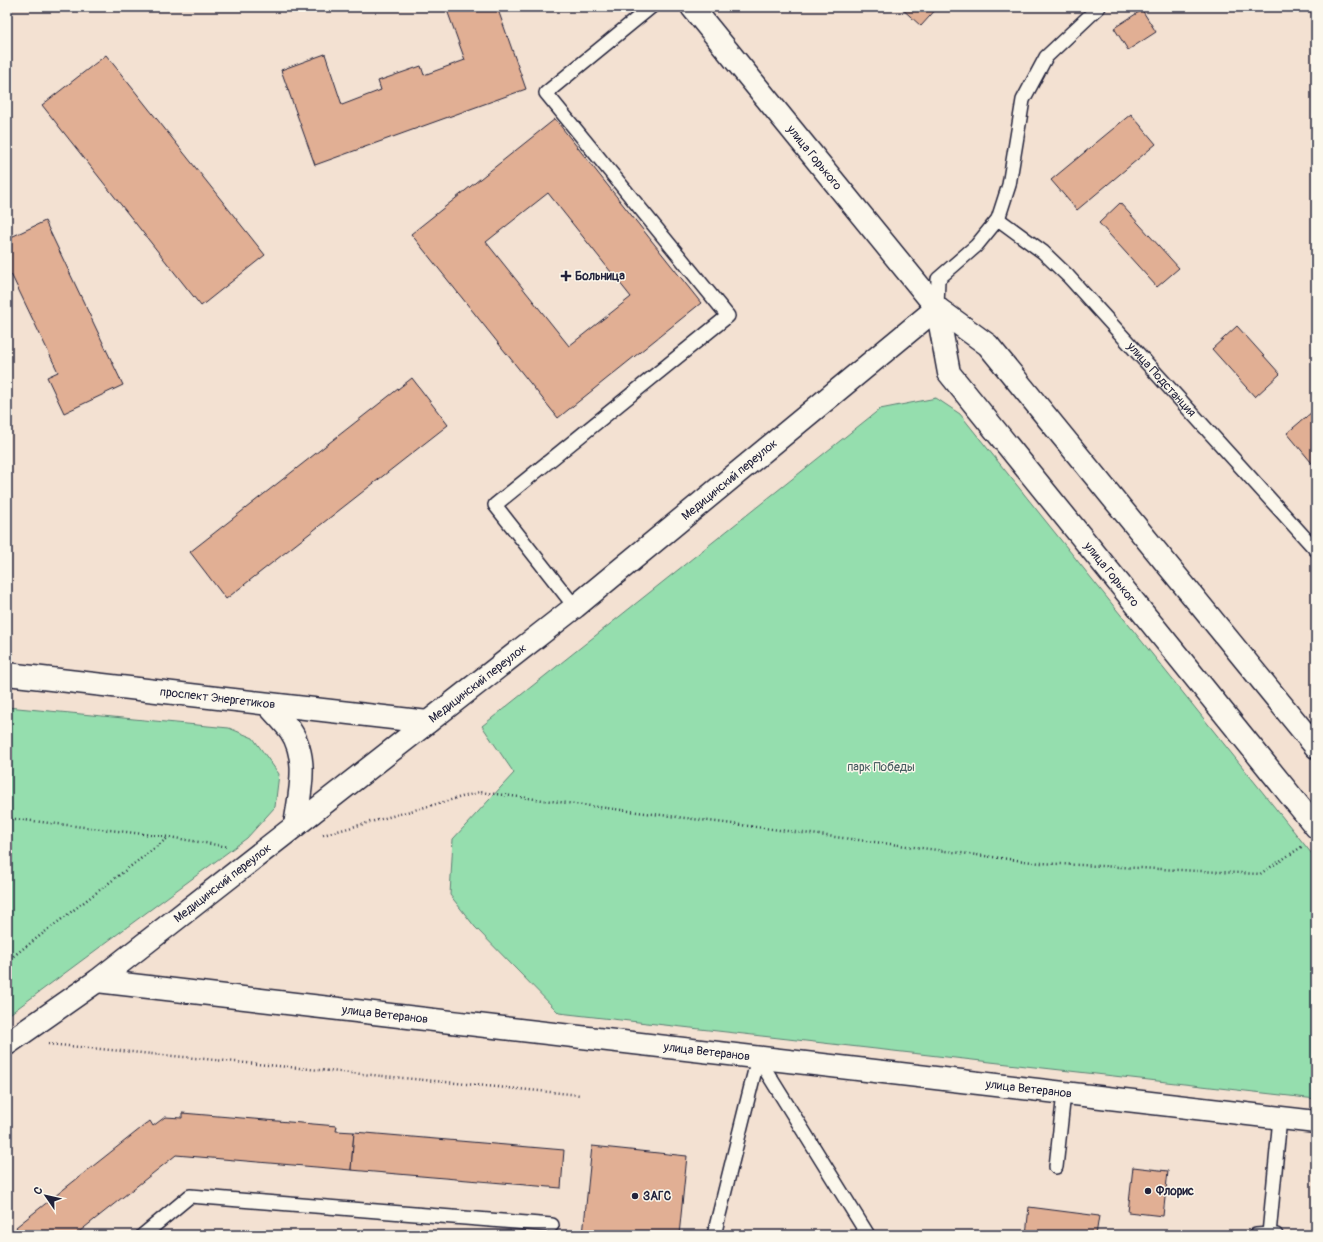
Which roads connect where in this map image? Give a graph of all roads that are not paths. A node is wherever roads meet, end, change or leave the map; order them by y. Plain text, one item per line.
1 (652, 7) edge
2 (692, 7) edge
3 (1099, 7) edge
4 (998, 219) junction
5 (937, 308) junction
6 (1316, 550) edge
7 (575, 607) junction
8 (7, 674) edge
9 (268, 704) junction
10 (428, 722) junction
11 (1316, 747) edge
12 (295, 826) junction
13 (1316, 827) edge
14 (97, 981) junction
15 (7, 1044) edge
16 (758, 1058) junction
17 (1064, 1093) junction
18 (1280, 1118) junction
19 (1316, 1122) edge
20 (1056, 1167) dead end
21 (552, 1225) dead end
22 (143, 1235) edge
23 (714, 1235) edge
24 (868, 1235) edge
25 (1267, 1235) edge

1 - 7 lane
2 - 5 street, улица Горького
3 - 4 lane
4 - 5 lane
4 - 6 lane, улица Подстанция
5 - 7 street, Медицинский переулок
5 - 11 street, улица Горького
5 - 13 street, улица Горького
7 - 10 street, Медицинский переулок
8 - 9 street, проспект Энергетиков
9 - 10 street, проспект Энергетиков
9 - 12 street
10 - 12 street, Медицинский переулок
12 - 14 street, Медицинский переулок
14 - 15 street, Медицинский переулок
14 - 16 street, улица Ветеранов
16 - 17 street, улица Ветеранов
16 - 23 lane
16 - 24 lane
17 - 18 street, улица Ветеранов
17 - 20 lane
18 - 19 street, улица Ветеранов
18 - 25 lane
21 - 22 lane

